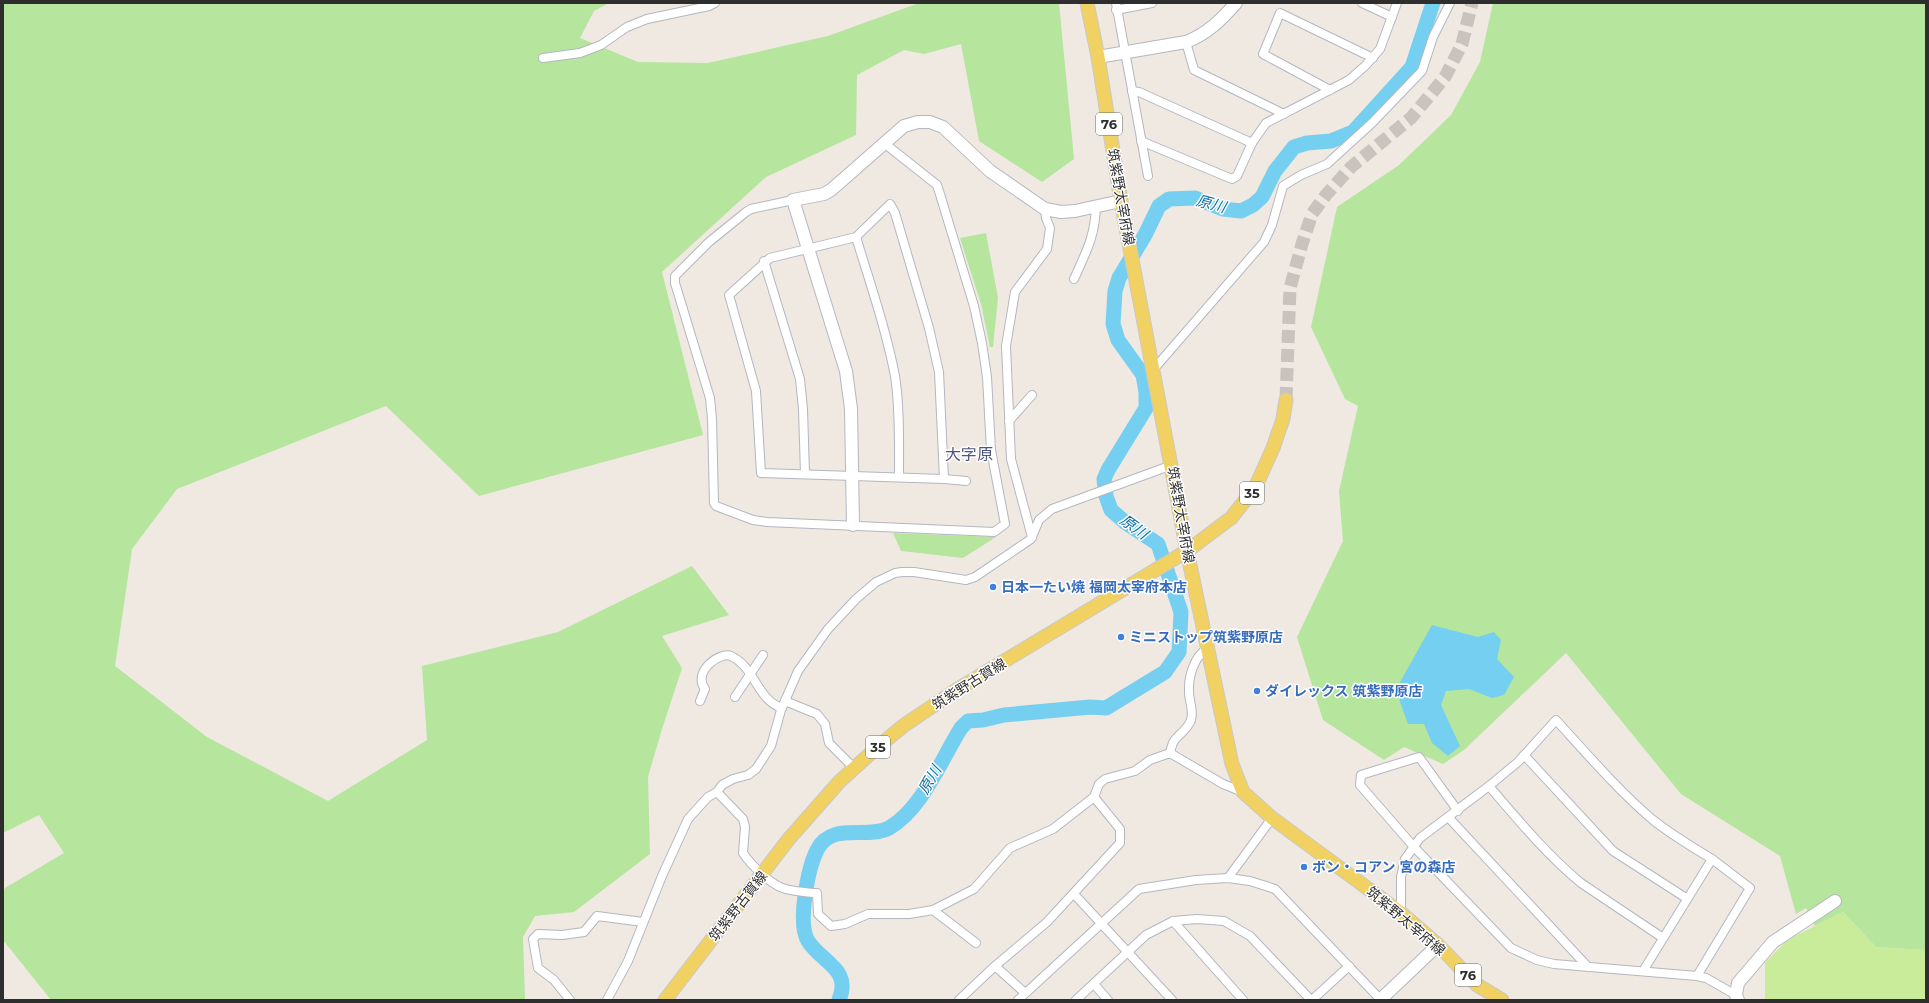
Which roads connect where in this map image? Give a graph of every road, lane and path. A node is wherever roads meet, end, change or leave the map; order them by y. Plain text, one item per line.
1 (715, 3) edge
2 (1152, 3) edge
3 (1236, 3) edge
4 (1362, 3) edge
5 (1397, 3) edge
6 (1450, 3) edge
7 (1086, 4) edge
8 (1116, 6) edge
9 (1392, 17) junction
10 (1186, 42) junction
11 (1124, 53) junction
12 (1098, 56) junction
13 (543, 58) dead end
14 (1373, 58) junction
15 (1330, 90) junction
16 (1132, 91) junction
17 (1284, 114) junction
18 (1141, 141) junction
19 (884, 143) junction
20 (1252, 144) junction
21 (1148, 176) dead end
22 (793, 200) junction
23 (1121, 202) junction
24 (1096, 206) junction
25 (1045, 209) junction
26 (856, 237) junction
27 (808, 248) junction
28 (764, 262) junction
29 (1074, 279) dead end
30 (1153, 370) junction
31 (1032, 395) dead end
32 (1286, 400) tunnel mouth
33 (1009, 421) junction
34 (1172, 465) junction
35 (805, 474) junction
36 (852, 476) junction
37 (899, 477) junction
38 (944, 479) junction
39 (966, 481) dead end
40 (853, 525) junction
41 (1032, 537) junction
42 (1182, 554) junction
43 (1207, 650) junction
44 (763, 655) dead end
45 (750, 673) junction
46 (735, 697) dead end
47 (700, 700) dead end
48 (784, 705) junction
49 (1170, 752) junction
50 (1524, 755) junction
51 (854, 768) junction
52 (1490, 786) junction
53 (717, 792) junction
54 (1243, 792) junction
55 (1094, 796) junction
56 (1458, 810) junction
57 (1272, 818) junction
58 (1449, 818) junction
59 (1414, 847) junction
60 (1712, 859) junction
61 (762, 874) junction
62 (1228, 878) junction
63 (1074, 894) junction
64 (1686, 898) junction
65 (1835, 901) dead end
66 (933, 910) junction
67 (1400, 913) junction
68 (1173, 921) junction
69 (643, 922) junction
70 (1100, 923) junction
71 (1663, 938) junction
72 (976, 943) dead end
73 (1438, 945) junction
74 (1127, 952) junction
75 (995, 966) junction
76 (1349, 966) junction
77 (1588, 967) junction
78 (1643, 971) junction
79 (1697, 976) junction
80 (1094, 984) junction
81 (1025, 993) junction
82 (1737, 997) edge
83 (570, 1000) edge
84 (607, 1000) edge
85 (665, 1000) edge
86 (959, 1000) edge
87 (1018, 1000) edge
88 (1076, 1000) edge
89 (1108, 1000) edge
90 (1172, 1000) edge
91 (1243, 1000) edge
92 (1311, 1000) edge
93 (1380, 1000) edge
94 (1502, 1000) edge

1 - 13 street
2 - 8 street
3 - 10 street
4 - 9 street
5 - 9 street
6 - 30 street
7 - 12 main road, 筑紫野太宰府線 / 76
8 - 11 street
9 - 14 street
10 - 11 street
10 - 17 street
11 - 12 street
11 - 16 street
12 - 23 main road, 筑紫野太宰府線 / 76
14 - 15 street
14 - 15 street
15 - 17 street
16 - 18 street
16 - 20 street
17 - 20 street
18 - 20 street
18 - 21 street
19 - 22 street
19 - 25 street
19 - 40 street
22 - 27 street
22 - 40 street
23 - 24 street
23 - 30 main road, 筑紫野太宰府線 / 76
24 - 25 street
24 - 29 street
25 - 33 street
26 - 27 street
26 - 37 street
26 - 38 street
27 - 28 street
27 - 36 street
28 - 35 street
28 - 35 street
30 - 34 main road, 筑紫野太宰府線 / 76
31 - 33 street
32 - 42 main road, 筑紫野古賀線 / 35
33 - 41 street
34 - 41 street
34 - 42 main road, 筑紫野太宰府線 / 76
35 - 36 street
36 - 37 street
36 - 40 street
37 - 38 street
38 - 39 street
41 - 48 street
42 - 43 main road, 筑紫野太宰府線 / 76
42 - 51 main road, 筑紫野古賀線 / 35
43 - 49 street
43 - 54 main road, 筑紫野太宰府線 / 76
44 - 45 street
45 - 46 street
45 - 47 street
45 - 48 street
48 - 51 street
48 - 53 street
49 - 54 street
49 - 55 street
50 - 52 street
50 - 60 street
50 - 64 street
51 - 61 main road, 筑紫野古賀線 / 35
52 - 56 street
52 - 71 street
53 - 61 street
53 - 69 street
54 - 57 main road, 筑紫野太宰府線 / 76
55 - 63 street
55 - 66 street
56 - 58 street
56 - 59 street
57 - 62 street
57 - 67 main road, 筑紫野太宰府線 / 76
58 - 59 street
58 - 77 street
59 - 67 street
59 - 77 street
60 - 64 street
60 - 79 street
61 - 66 street
61 - 85 main road, 筑紫野古賀線 / 35
62 - 70 street
62 - 76 street
63 - 70 street
63 - 75 street
64 - 71 street
65 - 82 street
66 - 72 street
67 - 73 main road, 筑紫野太宰府線 / 76
68 - 74 street
68 - 91 street
68 - 92 street
69 - 83 street
69 - 84 street
70 - 74 street
70 - 81 street
71 - 78 street
73 - 93 street
73 - 94 main road, 筑紫野太宰府線 / 76
74 - 80 street
74 - 90 street
75 - 81 street
75 - 86 street
76 - 92 street
76 - 93 street
77 - 78 street
78 - 79 street
79 - 82 street
80 - 88 street
80 - 89 street
81 - 87 street

